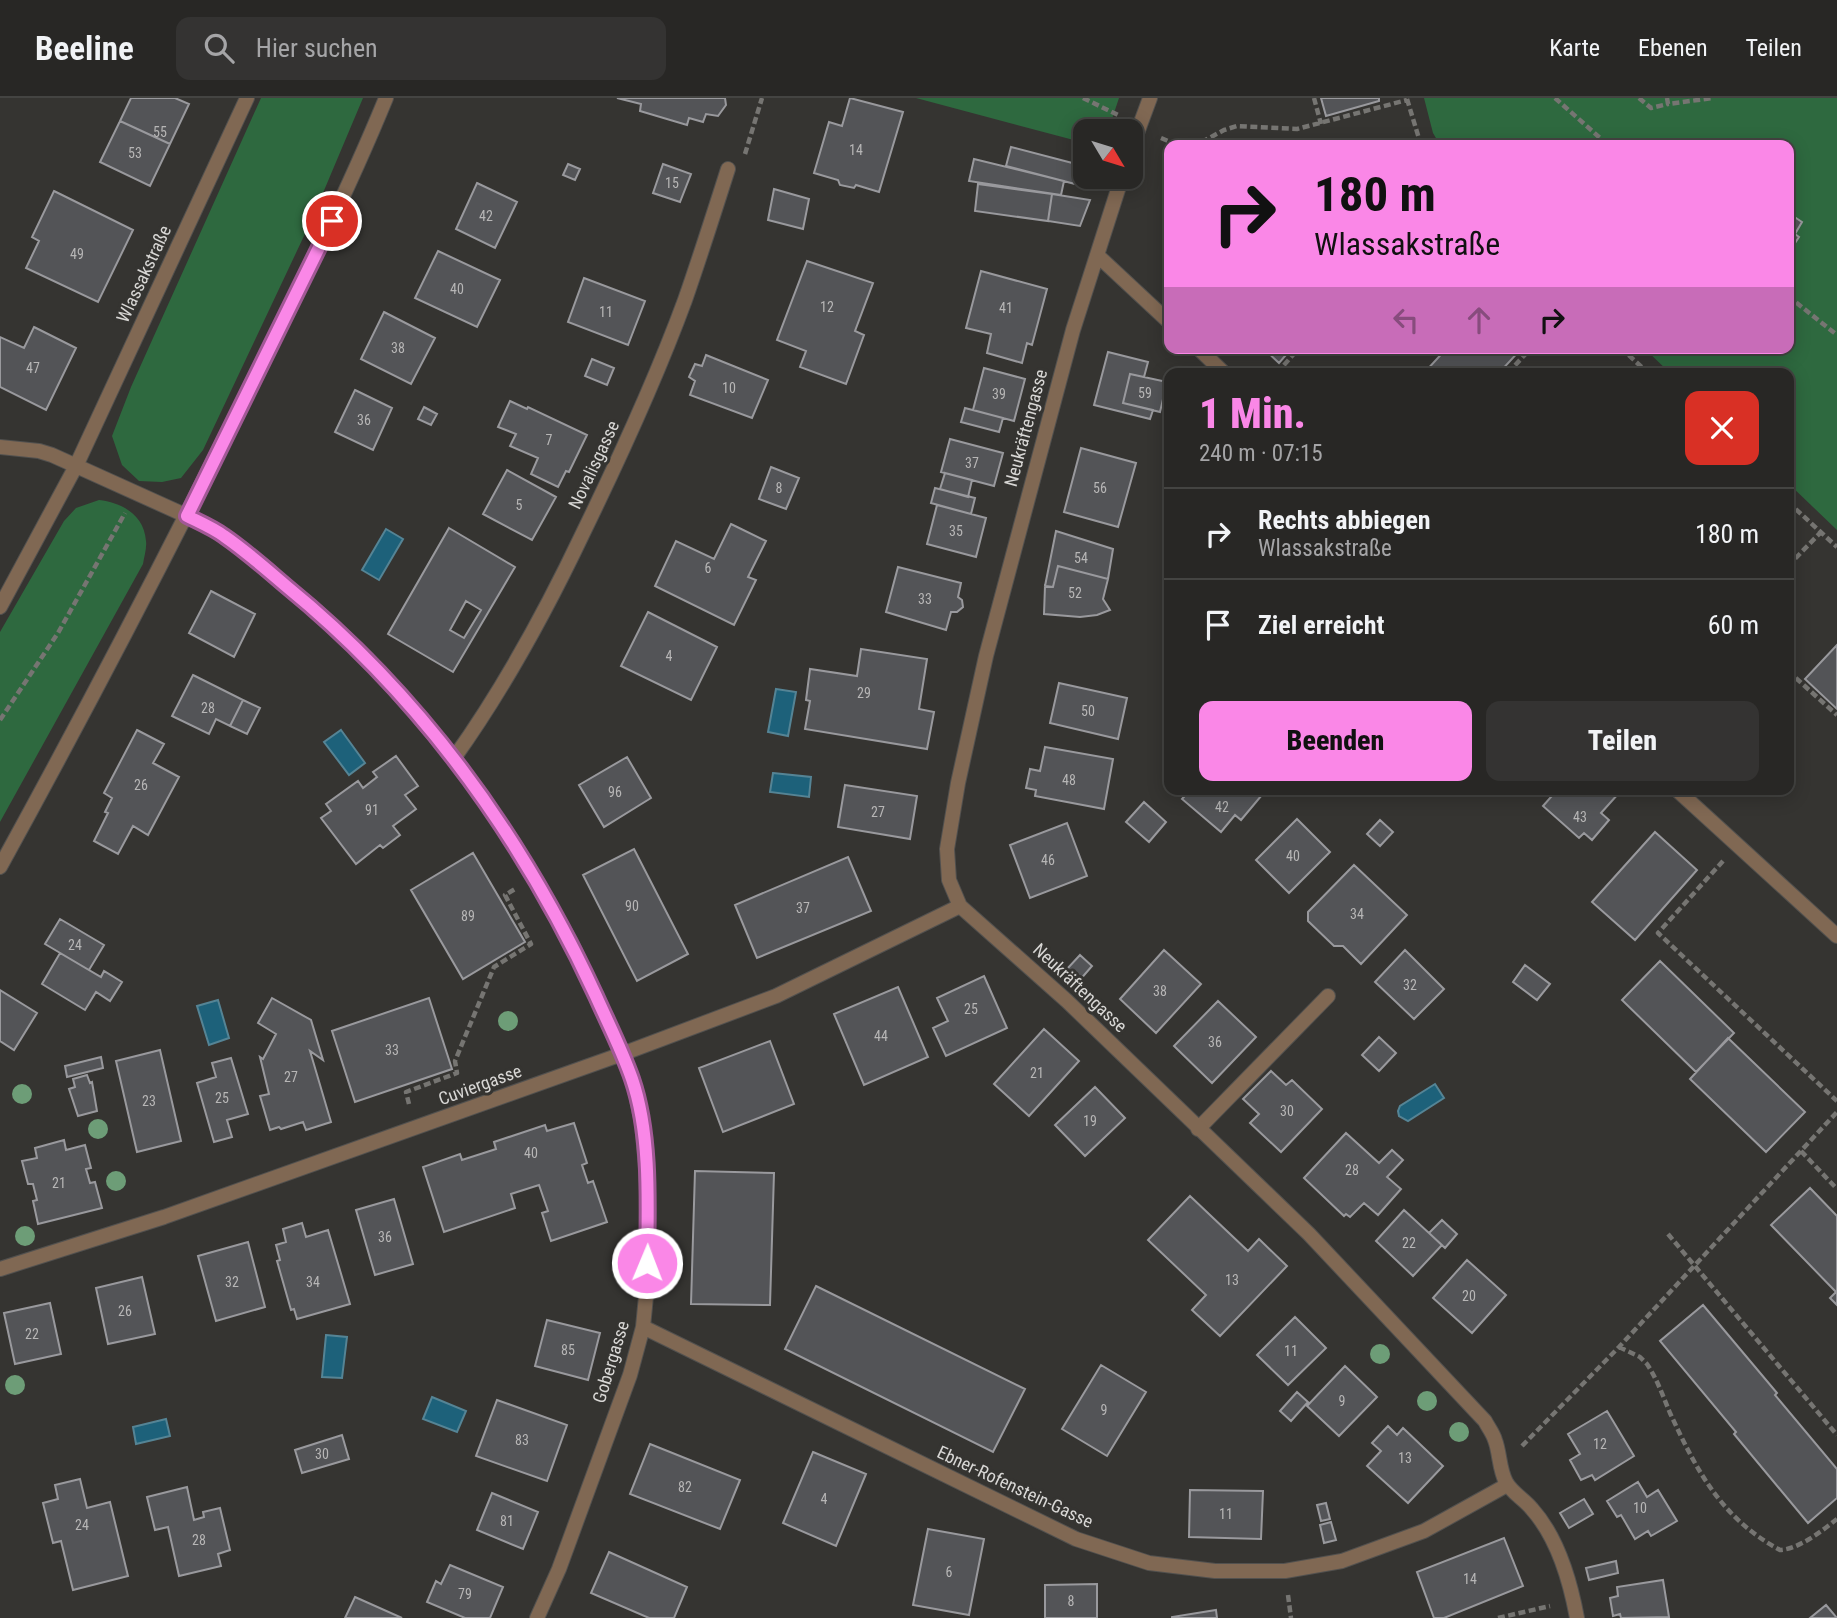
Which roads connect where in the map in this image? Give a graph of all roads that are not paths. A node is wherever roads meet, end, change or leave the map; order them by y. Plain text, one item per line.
1 (247, 98) edge
2 (386, 98) edge
3 (1150, 98) edge
4 (1142, 119) edge
5 (735, 166) road end
6 (1118, 189) edge
7 (1097, 255) junction
8 (1164, 317) edge
9 (1204, 354) edge
10 (1219, 368) edge
11 (0, 447) edge
12 (76, 467) junction
13 (187, 516) junction
14 (0, 607) edge
15 (454, 758) junction
16 (1683, 795) edge
17 (0, 867) edge
18 (960, 906) junction
19 (1837, 936) edge
20 (1328, 996) dead end
21 (622, 1054) junction
22 (1199, 1129) junction
23 (0, 1269) edge
24 (643, 1327) junction
25 (1507, 1485) junction
26 (537, 1618) edge
27 (1577, 1618) edge

1 - 12 street, Wlassakstraße
2 - 13 street
3 - 4 street
5 - 15 street, Novalisgasse
6 - 7 street, Neukräftengasse
7 - 8 street
7 - 18 street, Neukräftengasse
9 - 10 street
11 - 12 street
12 - 13 street
12 - 14 street, Wlassakstraße
13 - 15 street, Gobergasse
13 - 17 street
15 - 21 street, Gobergasse
16 - 19 street
18 - 21 street, Cuviergasse
18 - 22 street, Neukräftengasse
20 - 22 street
21 - 23 street, Cuviergasse
21 - 24 street, Gobergasse
22 - 25 street, Neukräftengasse
24 - 25 street, Ebner-Rofenstein-Gasse
24 - 26 street, Gobergasse
25 - 27 street, Neukräftengasse

